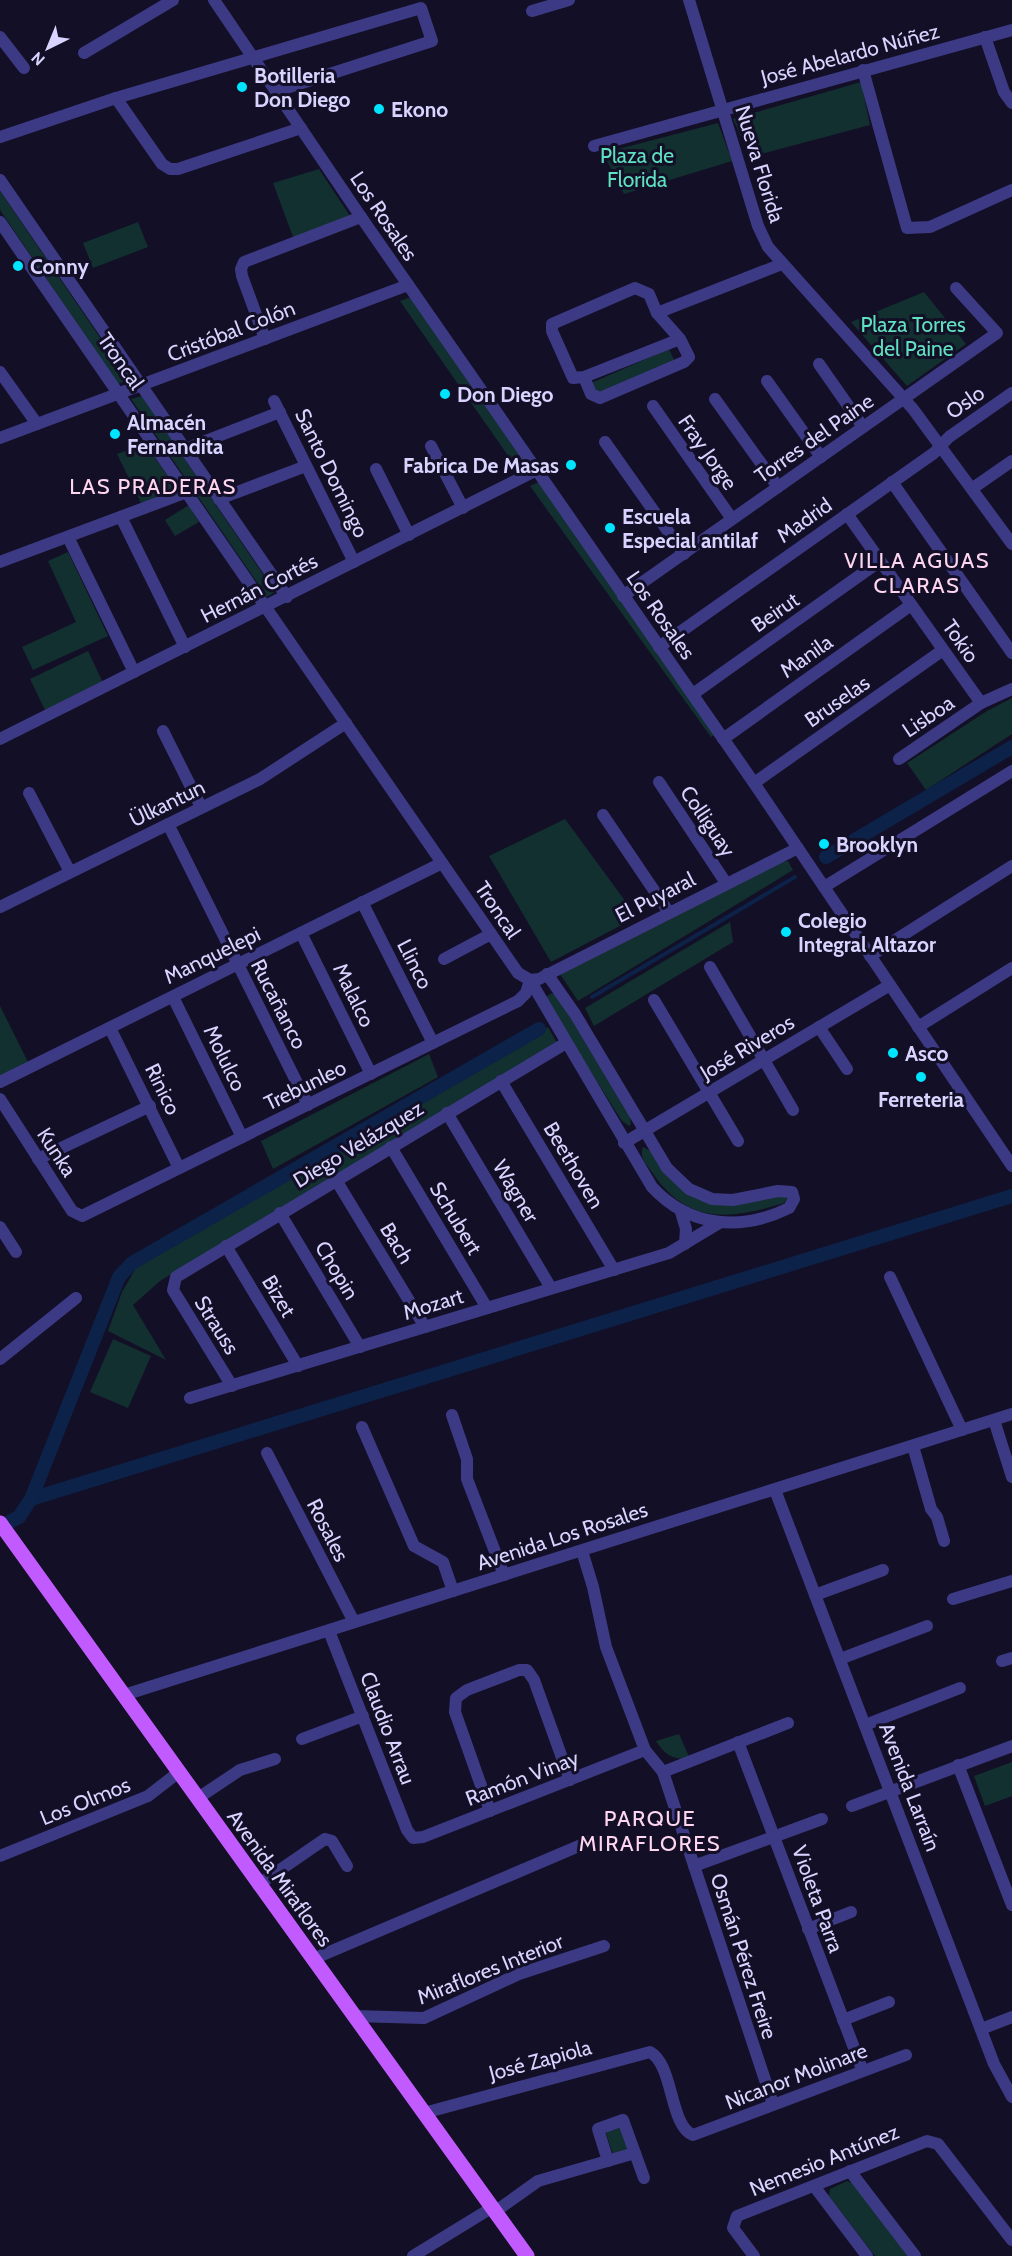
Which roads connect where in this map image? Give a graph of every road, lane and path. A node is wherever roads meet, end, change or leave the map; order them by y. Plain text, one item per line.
1 (173, 0) edge
2 (214, 0) edge
3 (569, 0) edge
4 (689, 0) edge
5 (532, 11) dead end
6 (1012, 30) edge
7 (0, 37) edge
8 (985, 37) junction
9 (84, 53) dead end
10 (255, 58) junction
11 (24, 68) dead end
12 (864, 70) junction
13 (277, 92) junction
14 (116, 98) junction
15 (1012, 103) edge
16 (723, 109) junction
17 (301, 128) junction
18 (0, 136) edge
19 (594, 146) dead end
20 (0, 180) edge
21 (1012, 189) edge
22 (360, 217) junction
23 (0, 222) edge
24 (782, 264) junction
25 (408, 285) junction
26 (956, 288) dead end
27 (657, 313) junction
28 (265, 339) junction
29 (680, 339) junction
30 (819, 364) dead end
31 (0, 372) edge
32 (584, 377) junction
33 (767, 381) dead end
34 (141, 385) junction
35 (119, 393) junction
36 (1012, 393) edge
37 (904, 398) junction
38 (716, 399) dead end
39 (653, 406) dead end
40 (37, 424) junction
41 (864, 427) junction
42 (0, 438) edge
43 (605, 442) dead end
44 (941, 445) junction
45 (431, 446) dead end
46 (185, 449) junction
47 (821, 457) junction
48 (1012, 461) edge
49 (306, 466) junction
50 (376, 469) dead end
51 (536, 471) junction
52 (892, 482) junction
53 (778, 487) junction
54 (973, 488) junction
55 (187, 492) junction
56 (219, 499) junction
57 (463, 508) junction
58 (847, 514) junction
59 (121, 517) junction
60 (732, 519) junction
61 (409, 535) junction
62 (68, 537) junction
63 (1012, 544) edge
64 (684, 554) junction
65 (880, 561) junction
66 (0, 562) edge
67 (354, 562) junction
68 (623, 596) junction
69 (287, 597) junction
70 (911, 605) junction
71 (266, 607) junction
72 (185, 647) junction
73 (659, 647) junction
74 (943, 650) junction
75 (1012, 653) edge
76 (134, 672) junction
77 (1012, 688) edge
78 (693, 694) junction
79 (981, 703) junction
80 (346, 723) junction
81 (163, 731) dead end
82 (1, 734) edge
83 (723, 739) junction
84 (899, 759) dead end
85 (1012, 771) edge
86 (659, 782) dead end
87 (754, 783) junction
88 (29, 793) dead end
89 (201, 807) junction
90 (603, 815) dead end
91 (168, 824) junction
92 (798, 848) junction
93 (442, 863) junction
94 (1012, 866) edge
95 (70, 872) junction
96 (726, 883) junction
97 (824, 887) junction
98 (362, 902) junction
99 (0, 907) edge
100 (668, 911) junction
101 (301, 933) junction
102 (491, 934) junction
103 (870, 956) junction
104 (444, 959) dead end
105 (238, 964) junction
106 (710, 967) dead end
107 (1012, 968) edge
108 (547, 974) junction
109 (530, 980) junction
110 (890, 985) junction
111 (173, 997) junction
112 (654, 1000) dead end
113 (819, 1027) junction
114 (918, 1027) junction
115 (110, 1028) junction
116 (433, 1043) junction
117 (566, 1043) junction
118 (764, 1060) junction
119 (847, 1070) dead end
120 (371, 1074) junction
121 (501, 1081) junction
122 (0, 1082) edge
123 (709, 1092) junction
124 (0, 1099) edge
125 (308, 1105) junction
126 (150, 1106) junction
127 (793, 1110) dead end
128 (447, 1113) junction
129 (644, 1131) junction
130 (242, 1137) junction
131 (738, 1141) dead end
132 (624, 1143) junction
133 (391, 1147) junction
134 (38, 1159) junction
135 (1012, 1166) edge
136 (179, 1168) junction
137 (336, 1180) junction
138 (681, 1212) junction
139 (280, 1213) junction
140 (87, 1215) joint
141 (719, 1223) junction
142 (0, 1227) edge
143 (685, 1244) junction
144 (226, 1246) junction
145 (16, 1252) dead end
146 (614, 1269) junction
147 (890, 1277) dead end
148 (173, 1283) joint
149 (551, 1288) junction
150 (76, 1298) dead end
151 (486, 1308) junction
152 (425, 1327) junction
153 (360, 1347) junction
154 (0, 1359) edge
155 (298, 1366) junction
156 (232, 1386) junction
157 (190, 1398) dead end
158 (1012, 1414) edge
159 (452, 1415) dead end
160 (994, 1420) junction
161 (362, 1427) dead end
162 (962, 1430) junction
163 (913, 1446) junction
164 (267, 1453) dead end
165 (1012, 1477) edge
166 (775, 1490) junction
167 (0, 1523) edge
168 (944, 1541) dead end
169 (582, 1551) junction
170 (883, 1570) dead end
171 (504, 1575) junction
172 (1012, 1581) edge
173 (453, 1591) junction
174 (815, 1594) junction
175 (953, 1599) dead end
176 (354, 1623) junction
177 (927, 1626) dead end
178 (329, 1630) junction
179 (840, 1659) junction
180 (960, 1688) dead end
181 (124, 1695) junction
182 (363, 1716) junction
183 (788, 1723) dead end
184 (865, 1725) junction
185 (302, 1739) dead end
186 (738, 1742) junction
187 (1012, 1746) edge
188 (645, 1750) junction
189 (276, 1759) dead end
190 (958, 1765) junction
191 (179, 1772) junction
192 (663, 1772) junction
193 (570, 1780) junction
194 (890, 1792) junction
195 (198, 1798) junction
196 (852, 1806) dead end
197 (490, 1811) junction
198 (822, 1819) dead end
199 (774, 1836) junction
200 (413, 1838) joint
201 (593, 1840) dead end
202 (0, 1856) edge
203 (347, 1866) dead end
204 (694, 1866) junction
205 (258, 1885) junction
206 (1012, 1905) edge
207 (851, 1912) dead end
208 (808, 1929) junction
209 (604, 1946) dead end
210 (313, 1959) junction
211 (889, 2002) dead end
212 (354, 2016) junction
213 (1012, 2017) edge
214 (843, 2020) junction
215 (981, 2029) junction
216 (906, 2055) dead end
217 (862, 2069) junction
218 (1012, 2097) edge
219 (773, 2104) junction
220 (424, 2113) junction
221 (699, 2133) joint
222 (635, 2153) junction
223 (608, 2161) junction
224 (850, 2171) junction
225 (644, 2178) dead end
226 (814, 2186) junction
227 (495, 2209) junction
228 (1012, 2240) edge
229 (413, 2256) edge
230 (527, 2256) edge
231 (754, 2256) edge
232 (867, 2256) edge
233 (915, 2256) edge

1 - 9 street
2 - 10 street, Los Rosales
3 - 5 street
4 - 16 street, Nueva Florida
6 - 8 street, José Abelardo Núñez
7 - 11 street
8 - 12 street, José Abelardo Núñez
8 - 15 street
10 - 13 street, Los Rosales
10 - 13 street
10 - 14 street
12 - 16 street, José Abelardo Núñez
12 - 21 street
13 - 17 street, Los Rosales
14 - 17 street
14 - 18 street
16 - 19 street, José Abelardo Núñez
16 - 24 street, Nueva Florida
17 - 22 street, Los Rosales
20 - 34 street, Troncal
22 - 25 street, Los Rosales
22 - 28 street
23 - 35 street, Troncal
24 - 27 street
24 - 37 street, Nueva Florida
25 - 28 street, Cristóbal Colón
25 - 51 street, Los Rosales
26 - 37 street, Torres del Paine
27 - 29 street
27 - 32 street
28 - 34 street, Cristóbal Colón
29 - 32 street
29 - 32 street
30 - 41 street
31 - 40 street
33 - 47 street
34 - 35 street, Cristóbal Colón
34 - 46 street, Troncal
35 - 40 street, Cristóbal Colón
35 - 55 street, Troncal
36 - 44 street, Oslo
37 - 41 street, Torres del Paine
37 - 44 street, Nueva Florida
38 - 53 street
39 - 60 street, Fray Jorge
40 - 42 street, Cristóbal Colón
41 - 47 street, Torres del Paine
43 - 64 street
44 - 52 street, Madrid
44 - 54 street, Nueva Florida
45 - 57 street
46 - 49 street, Santo Domingo
46 - 56 street, Troncal
47 - 53 street, Torres del Paine
48 - 54 street
49 - 56 street
49 - 67 street, Santo Domingo
50 - 61 street
51 - 57 street, Hernán Cortés
51 - 68 street, Los Rosales
52 - 58 street, Madrid
52 - 75 street
53 - 60 street, Torres del Paine
54 - 63 street, Nueva Florida
55 - 59 street
55 - 71 street, Troncal
56 - 69 street, Troncal
57 - 61 street, Hernán Cortés
58 - 65 street, Tokio
58 - 73 street, Madrid
59 - 62 street
59 - 72 street
60 - 64 street, Torres del Paine
61 - 67 street, Hernán Cortés
62 - 66 street
62 - 76 street
64 - 68 street, Torres del Paine
65 - 70 street, Tokio
65 - 78 street, Beirut
67 - 69 street, Hernán Cortés
68 - 73 street, Los Rosales
69 - 71 street, Hernán Cortés
70 - 74 street, Tokio
70 - 83 street, Manila
71 - 72 street, Hernán Cortés
71 - 80 street, Troncal
72 - 76 street, Hernán Cortés
73 - 78 street, Los Rosales
74 - 79 street, Tokio
74 - 87 street, Bruselas
76 - 82 street, Hernán Cortés
77 - 79 street, Lisboa
78 - 83 street, Los Rosales
79 - 84 street, Lisboa
80 - 89 street, Ülkantun
80 - 93 street, Troncal
81 - 89 street
83 - 87 street, Los Rosales
85 - 97 street
86 - 96 street, Colliguay
87 - 92 street, Los Rosales
88 - 95 street
89 - 91 street, Ülkantun
90 - 100 street
91 - 95 street, Ülkantun
91 - 105 street, Rucañanco
92 - 96 street, El Puyaral
92 - 97 street, Los Rosales
93 - 98 street, Manquelepi
93 - 102 street, Troncal
94 - 103 street
95 - 99 street, Ülkantun
96 - 100 street, El Puyaral
97 - 103 street, Los Rosales
98 - 101 street, Manquelepi
98 - 116 street, Llinco
100 - 108 street, El Puyaral
101 - 105 street, Manquelepi
101 - 120 street, Malalco
102 - 104 street
102 - 109 street, Troncal
103 - 110 street, Los Rosales
105 - 111 street, Manquelepi
105 - 125 street, Rucañanco
106 - 118 street
107 - 114 street
108 - 109 street, El Puyaral
108 - 129 street, Troncal
109 - 116 street, Trebunleo
109 - 117 street, Troncal
110 - 113 street, José Riveros
110 - 114 street, Los Rosales
111 - 115 street, Manquelepi
111 - 130 street, Molulco
112 - 123 street
113 - 118 street, José Riveros
113 - 119 street
114 - 135 street, Los Rosales
115 - 122 street, Manquelepi
115 - 126 street, Rinico
116 - 120 street, Trebunleo
117 - 121 street, Diego Velázquez
117 - 132 street, Troncal
118 - 123 street, José Riveros
118 - 127 street
120 - 125 street, Trebunleo
121 - 128 street, Diego Velázquez
121 - 146 street, Beethoven
123 - 129 street, José Riveros
123 - 131 street
124 - 134 street, Kunka
125 - 130 street, Trebunleo
126 - 134 street
126 - 136 street, Rinico
128 - 133 street, Diego Velázquez
128 - 149 street, Wagner
129 - 132 street, José Riveros
129 - 141 street, Troncal
130 - 136 street, Trebunleo
132 - 138 street, Troncal
133 - 137 street, Diego Velázquez
133 - 151 street, Schubert
134 - 140 street, Kunka
136 - 140 street, Trebunleo
137 - 139 street, Diego Velázquez
137 - 152 street, Bach
138 - 141 street, Troncal
138 - 143 street
139 - 144 street, Diego Velázquez
139 - 153 street, Chopin
141 - 143 street, Mozart
142 - 145 street
143 - 146 street, Mozart
144 - 148 street, Diego Velázquez
144 - 155 street, Bizet
146 - 149 street, Mozart
147 - 162 street
148 - 156 street, Strauss
149 - 151 street, Mozart
150 - 154 street
151 - 152 street, Mozart
152 - 153 street, Mozart
153 - 155 street, Mozart
155 - 156 street, Mozart
156 - 157 street, Mozart
158 - 160 street, Avenida Los Rosales
159 - 171 street
160 - 162 street, Avenida Los Rosales
160 - 165 street
161 - 173 street
162 - 163 street, Avenida Los Rosales
163 - 166 street, Avenida Los Rosales
163 - 168 street
164 - 176 street, Rosales
166 - 169 street, Avenida Los Rosales
166 - 174 street, Avenida Larraín
167 - 181 main road, Avenida Miraflores
169 - 171 street, Avenida Los Rosales
169 - 188 street, Osmán Pérez Freire
170 - 174 street
171 - 173 street, Avenida Los Rosales
172 - 175 street
173 - 176 street, Avenida Los Rosales
174 - 179 street, Avenida Larraín
176 - 178 street, Avenida Los Rosales
177 - 179 street
178 - 181 street, Avenida Los Rosales
178 - 182 street, Claudio Arrau
179 - 184 street, Avenida Larraín
180 - 184 street
181 - 191 main road, Avenida Miraflores
182 - 185 street
182 - 200 street, Claudio Arrau
183 - 186 street
184 - 194 street, Avenida Larraín
186 - 192 street
186 - 199 street, Violeta Parra
187 - 190 street
188 - 192 street, Osmán Pérez Freire
188 - 193 street, Ramón Vinay
189 - 195 street
190 - 194 street
190 - 206 street
191 - 195 main road, Avenida Miraflores
191 - 202 street, Los Olmos
192 - 204 street, Osmán Pérez Freire
193 - 197 street, Ramón Vinay
193 - 197 street
194 - 196 street
194 - 215 street, Avenida Larraín
195 - 205 main road, Avenida Miraflores
197 - 200 street, Ramón Vinay
198 - 199 street
199 - 204 street
199 - 208 street, Violeta Parra
201 - 210 street
203 - 205 street
204 - 219 street, Osmán Pérez Freire
205 - 210 main road, Avenida Miraflores
207 - 208 street
208 - 214 street, Violeta Parra
209 - 212 street, Miraflores Interior
210 - 212 main road, Avenida Miraflores
211 - 214 street
212 - 220 main road, Avenida Miraflores
213 - 215 street
214 - 217 street, Violeta Parra
215 - 218 street, Avenida Larraín
216 - 217 street, Nicanor Molinare
217 - 219 street, Nicanor Molinare
219 - 221 street, Nicanor Molinare
220 - 221 street, José Zapiola
220 - 227 main road, Avenida Miraflores
222 - 223 street
222 - 223 street
222 - 225 street
223 - 227 street
224 - 226 street, Nemesio Antúnez
224 - 228 street, Nemesio Antúnez
224 - 233 street
226 - 231 street, Nemesio Antúnez
226 - 232 street
227 - 229 street
227 - 230 main road, Avenida Miraflores

